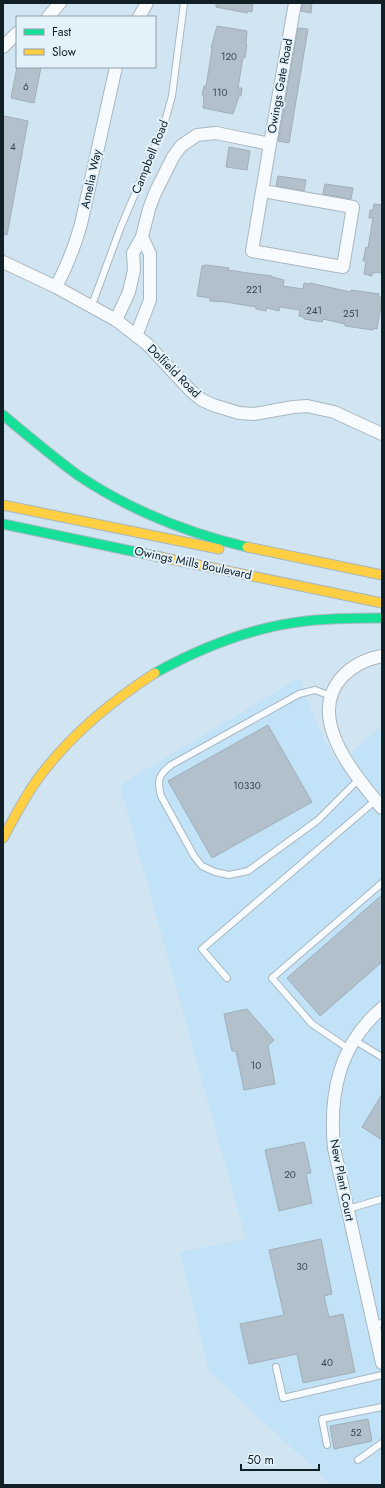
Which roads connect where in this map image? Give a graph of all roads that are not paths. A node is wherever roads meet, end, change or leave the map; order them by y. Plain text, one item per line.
1 (60, 3) edge
2 (147, 3) edge
3 (184, 3) edge
4 (295, 3) edge
5 (49, 16) edge
6 (140, 16) edge
7 (16, 34) edge
8 (3, 47) edge
9 (116, 68) edge
10 (270, 144) junction
11 (263, 191) junction
12 (142, 237) junction
13 (3, 262) edge
14 (134, 270) junction
15 (150, 272) junction
16 (56, 287) junction
17 (92, 305) junction
18 (116, 320) junction
19 (136, 336) junction
20 (3, 415) edge
21 (382, 434) edge
22 (3, 505) edge
23 (3, 524) edge
24 (200, 565) junction
25 (284, 573) dead end
26 (382, 576) edge
27 (382, 582) edge
28 (382, 603) edge
29 (382, 618) edge
30 (382, 656) edge
31 (331, 696) junction
32 (359, 779) junction
33 (379, 804) edge
34 (3, 838) edge
35 (382, 882) edge
36 (227, 978) dead end
37 (382, 1008) edge
38 (351, 1045) junction
39 (382, 1057) edge
40 (382, 1201) edge
41 (348, 1209) junction
42 (378, 1324) edge
43 (382, 1363) edge
44 (276, 1367) dead end
45 (382, 1375) edge
46 (382, 1408) edge
47 (382, 1443) edge
48 (327, 1445) dead end
49 (358, 1460) dead end

1 - 5 street
2 - 6 street
3 - 17 lane, Campbell Road
4 - 10 street, Owings Gate Road
7 - 8 street
9 - 16 street, Amelia Way
10 - 11 street
10 - 12 street, Owings Gate Road
11 - 11 street
12 - 14 street, Owings Gate Road
12 - 15 street
13 - 16 street, Dolfield Road
14 - 15 street
14 - 18 street, Owings Gate Road
15 - 19 street
16 - 17 street, Dolfield Road
17 - 18 street, Dolfield Road
18 - 19 street, Dolfield Road
19 - 21 street, Dolfield Road
20 - 26 main road
22 - 27 main road, Owings Mills Boulevard
23 - 24 main road, Owings Mills Boulevard
24 - 25 main road
24 - 28 main road, Owings Mills Boulevard
29 - 34 main road
30 - 31 street
31 - 32 street
31 - 32 lane
32 - 33 street
33 - 36 lane
35 - 38 lane
37 - 38 street, New Plant Court
38 - 39 lane
38 - 41 street, New Plant Court
40 - 41 lane
41 - 42 street, New Plant Court
42 - 43 street, New Plant Court
44 - 45 lane
46 - 48 lane
47 - 49 lane

